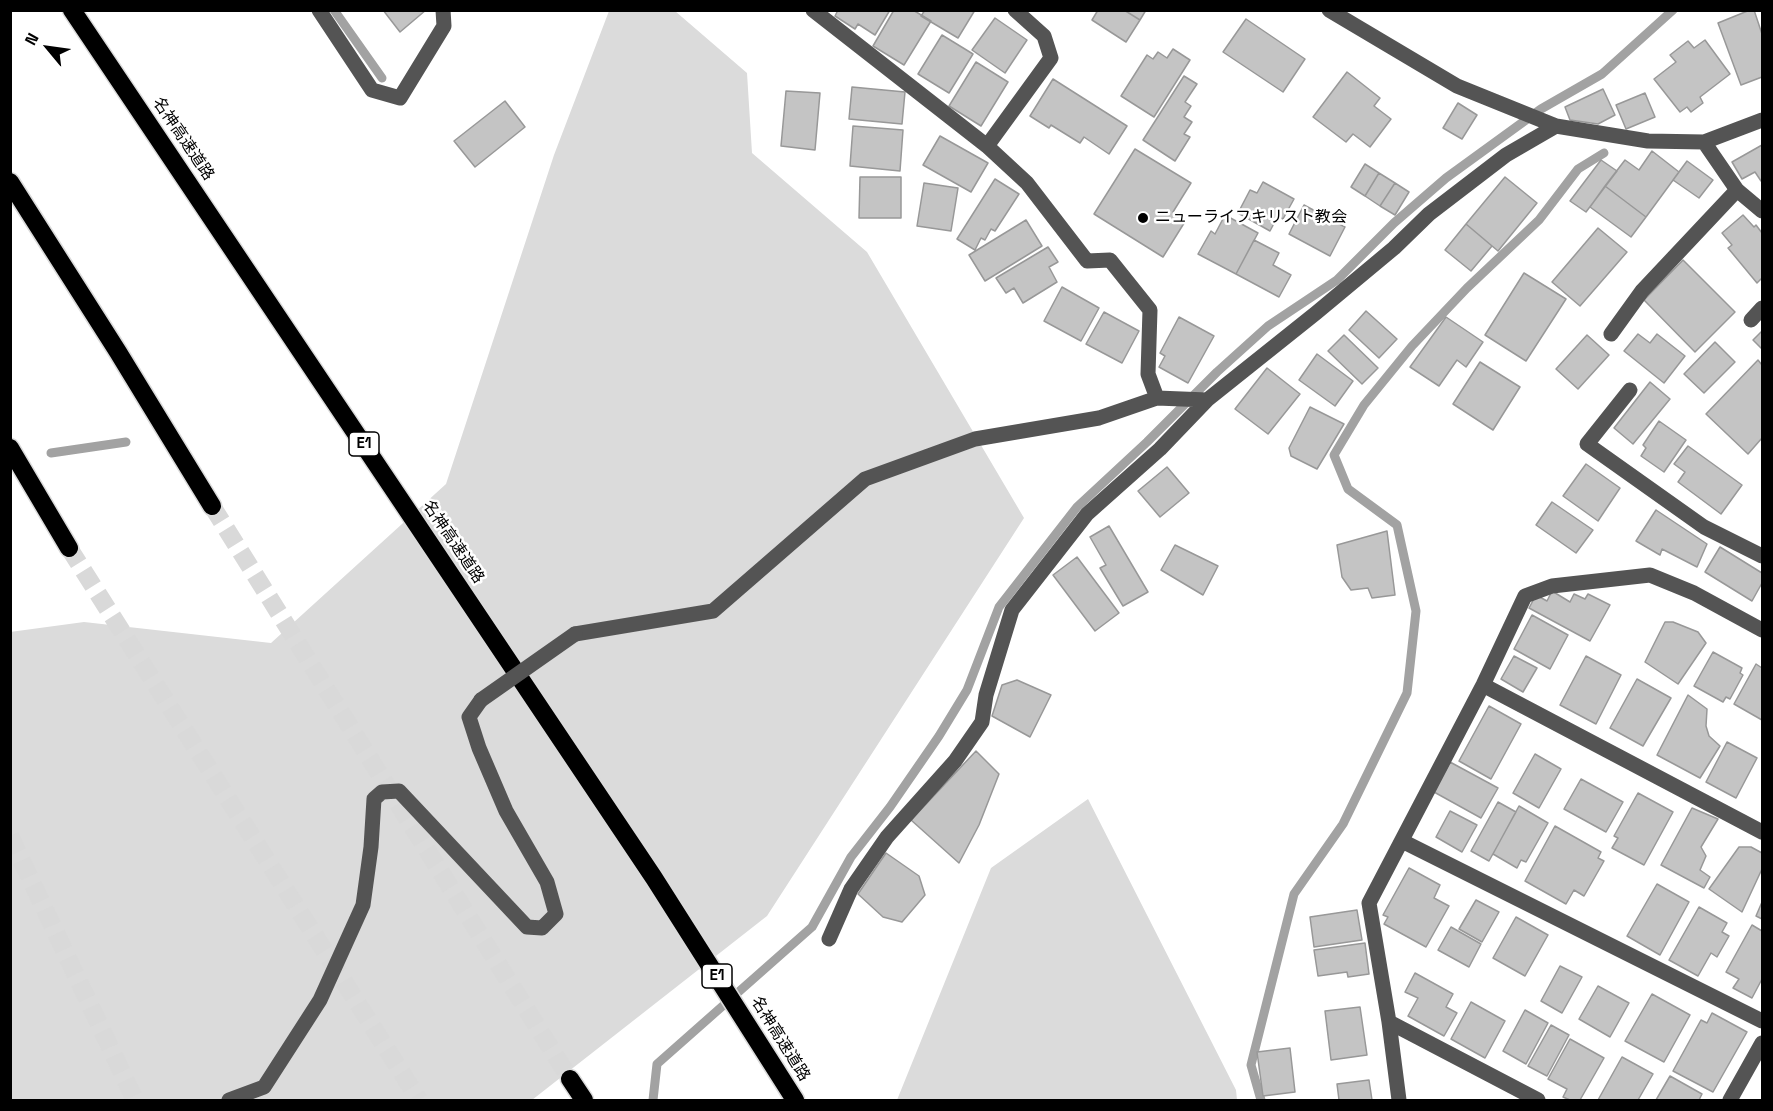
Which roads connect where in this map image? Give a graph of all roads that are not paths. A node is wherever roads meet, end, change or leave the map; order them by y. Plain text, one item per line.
1 (72, 10) edge
2 (319, 10) edge
3 (443, 10) edge
4 (813, 10) edge
5 (1015, 10) edge
6 (1329, 10) edge
7 (1762, 120) edge
8 (1550, 123) junction
9 (1704, 142) junction
10 (987, 146) junction
11 (10, 182) edge
12 (1737, 190) junction
13 (1762, 211) edge
14 (1762, 308) edge
15 (1751, 320) dead end
16 (1611, 334) dead end
17 (1630, 390) dead end
18 (1157, 398) junction
19 (1205, 400) junction
20 (10, 448) edge
21 (212, 506) tunnel mouth
22 (69, 548) tunnel mouth
23 (1762, 556) edge
24 (1762, 630) edge
25 (1483, 685) junction
26 (1762, 832) edge
27 (1402, 840) junction
28 (828, 939) dead end
29 (1762, 1021) edge
30 (1389, 1022) junction
31 (1762, 1043) edge
32 (570, 1079) tunnel mouth
33 (229, 1101) edge
34 (584, 1101) edge
35 (795, 1101) edge
36 (1399, 1101) edge
37 (1538, 1101) edge
38 (1730, 1101) edge

1 - 35 highway, 名神高速道路 / E1
2 - 3 street
4 - 10 street
5 - 10 street
6 - 8 street
7 - 9 street
8 - 9 street
8 - 19 street
9 - 12 street
10 - 18 street
11 - 21 highway
12 - 13 street
12 - 16 street
14 - 15 street
17 - 23 street
18 - 19 street
18 - 33 street, bridge
19 - 28 street
20 - 22 highway
24 - 25 street
25 - 26 street
25 - 27 street
27 - 29 street
27 - 30 street
30 - 36 street
30 - 37 street
31 - 38 street
32 - 34 highway

